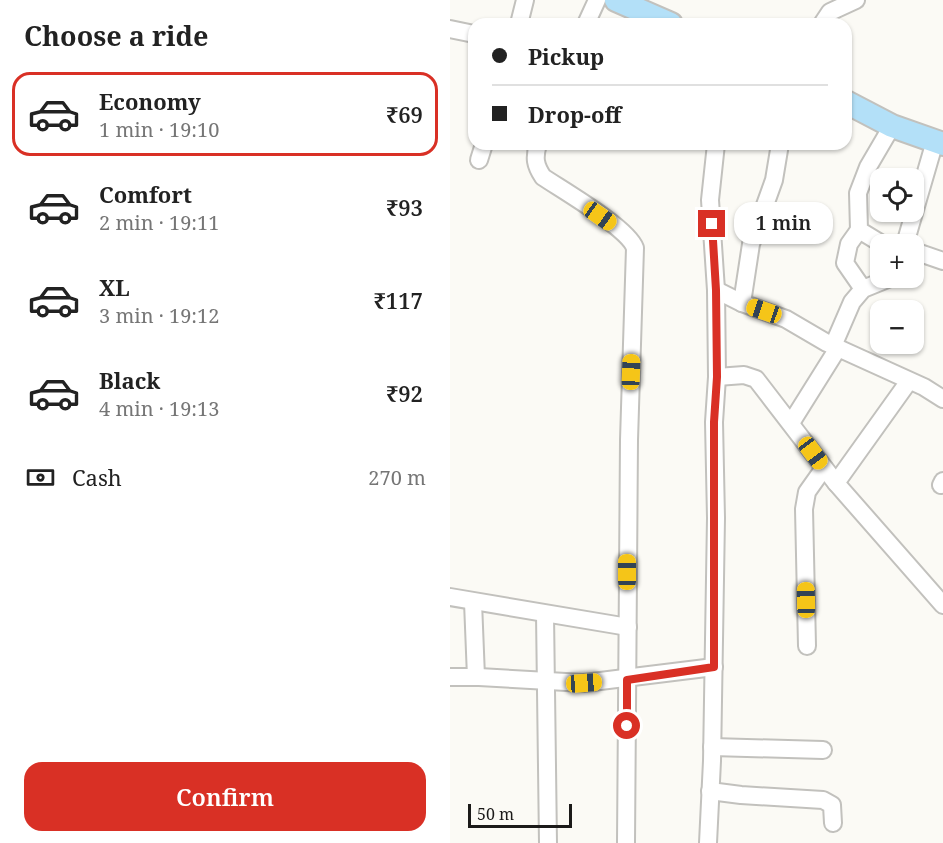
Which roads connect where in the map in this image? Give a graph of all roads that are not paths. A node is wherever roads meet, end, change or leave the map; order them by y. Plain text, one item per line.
1 (525, 0) edge
2 (597, 0) edge
3 (616, 0) edge
4 (856, 0) edge
5 (520, 18) edge
6 (589, 18) edge
7 (656, 18) edge
8 (826, 18) edge
9 (450, 29) edge
10 (468, 33) edge
11 (852, 105) edge
12 (892, 126) junction
13 (939, 142) edge
14 (537, 150) edge
15 (715, 150) edge
16 (779, 150) edge
17 (859, 230) junction
18 (908, 234) edge
19 (870, 237) edge
20 (924, 254) edge
21 (943, 261) edge
22 (870, 286) edge
23 (863, 289) junction
24 (716, 290) junction
25 (742, 303) junction
26 (835, 347) junction
27 (717, 377) junction
28 (909, 381) junction
29 (943, 399) edge
30 (791, 423) junction
31 (824, 468) junction
32 (836, 483) junction
33 (450, 597) edge
34 (473, 602) junction
35 (943, 605) edge
36 (545, 614) junction
37 (628, 627) junction
38 (807, 646) dead end
39 (714, 667) junction
40 (450, 677) edge
41 (476, 677) junction
42 (627, 680) junction
43 (545, 682) junction
44 (712, 747) junction
45 (822, 750) dead end
46 (710, 791) junction
47 (833, 823) dead end
48 (548, 843) edge
49 (626, 843) edge
50 (708, 843) edge

1 - 5 street
2 - 6 street
3 - 7 main road
4 - 8 street
9 - 10 street
11 - 12 main road
12 - 13 main road
12 - 17 street
13 - 18 street
14 - 37 street
15 - 24 street
16 - 25 street
17 - 19 street
17 - 23 street
20 - 21 street
22 - 23 street
23 - 26 street
24 - 25 street
24 - 27 street
25 - 26 street
26 - 28 street
26 - 30 street
27 - 30 street
27 - 39 street
28 - 29 street
28 - 32 street
30 - 31 street
31 - 32 street
31 - 38 street
32 - 35 street
33 - 34 street
34 - 36 street
34 - 41 street
36 - 37 street
36 - 43 street
37 - 42 street
39 - 42 street
39 - 44 street
40 - 41 street
41 - 43 street
42 - 43 street
42 - 49 street
43 - 48 street
44 - 45 street
44 - 46 street
46 - 47 street
46 - 50 street

